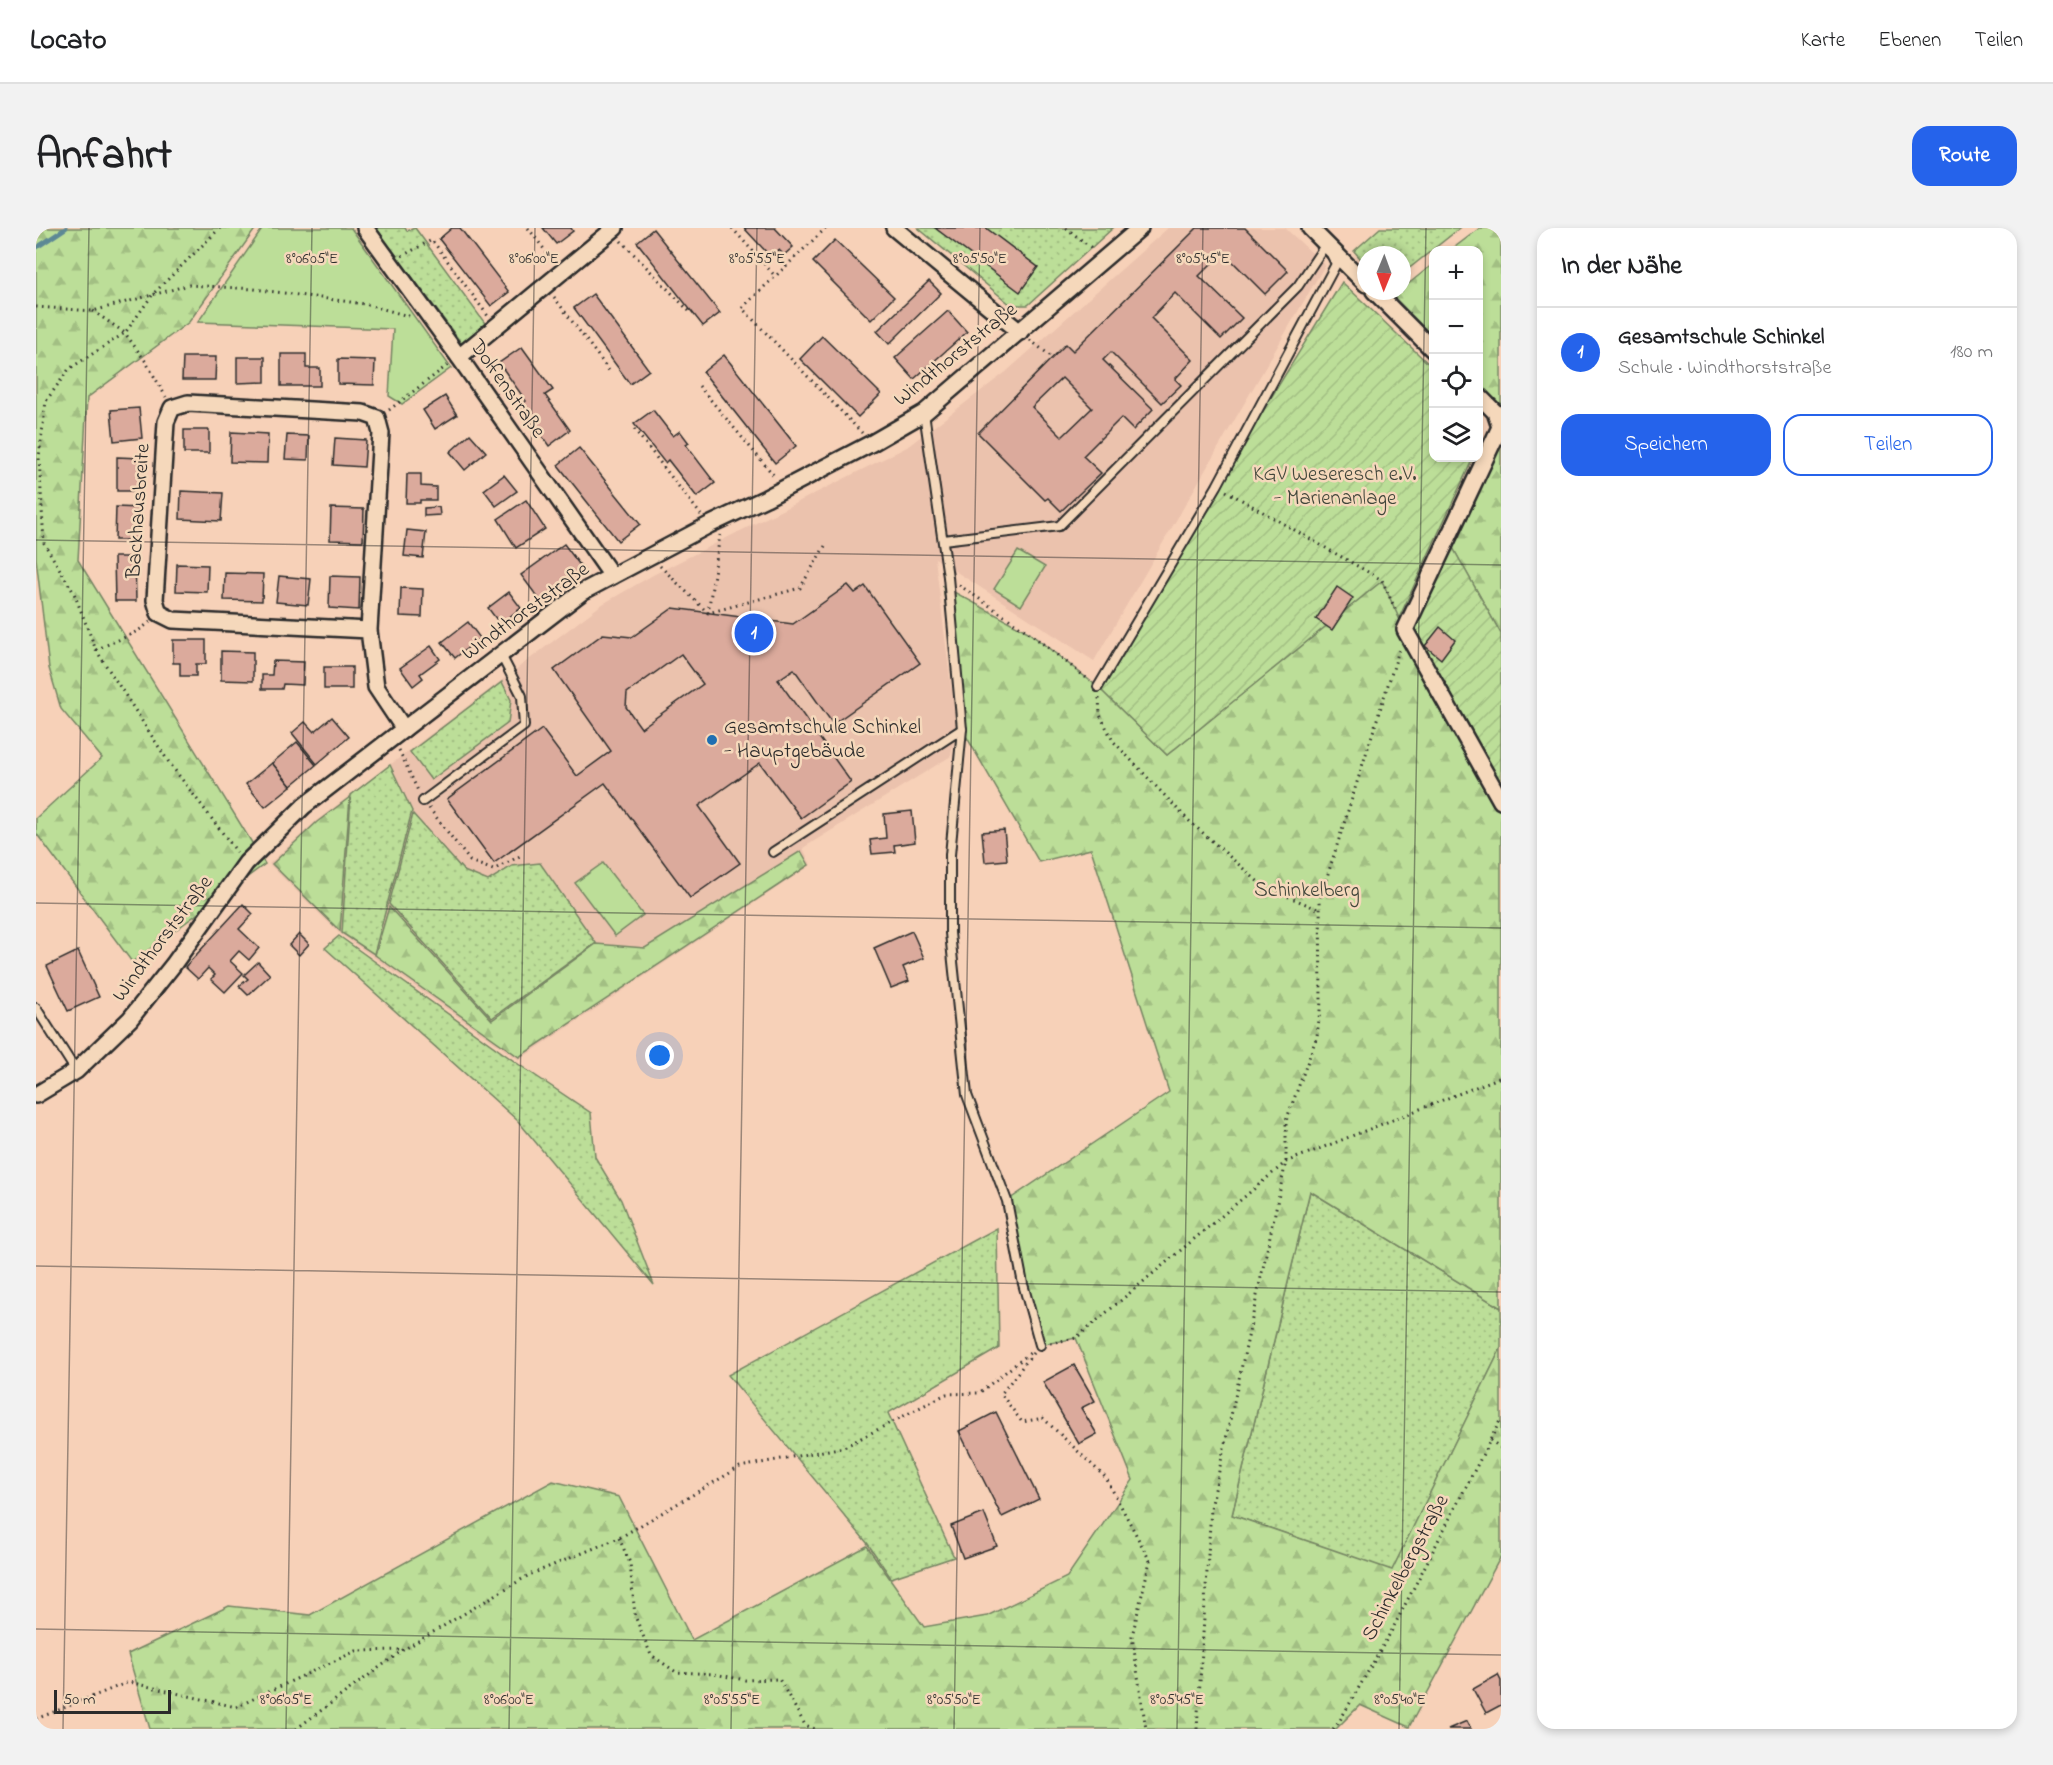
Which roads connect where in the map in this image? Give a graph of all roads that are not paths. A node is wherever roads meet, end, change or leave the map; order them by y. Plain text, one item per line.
1 (365, 228) edge
2 (894, 228) edge
3 (1140, 228) edge
4 (1310, 228) edge
5 (613, 229) edge
6 (1326, 244) junction
7 (1357, 275) edge
8 (1383, 300) edge
9 (1020, 332) junction
10 (1429, 346) edge
11 (459, 357) junction
12 (1483, 399) edge
13 (924, 413) junction
14 (943, 540) junction
15 (612, 576) junction
16 (369, 630) junction
17 (501, 655) junction
18 (1098, 687) road end
19 (962, 729) junction
20 (399, 733) junction
21 (423, 801) road end
22 (1501, 801) edge
23 (773, 852) dead end
24 (36, 1008) edge
25 (76, 1071) junction
26 (36, 1095) edge
27 (1040, 1345) road end

1 - 11 street, Dolfenstraße
2 - 9 street
3 - 9 street, Windthorststraße
4 - 6 street
5 - 11 street
6 - 7 street
6 - 14 lane
6 - 18 lane
8 - 10 street
9 - 13 street, Windthorststraße
11 - 15 street, Dolfenstraße
12 - 22 street
13 - 14 lane
13 - 15 street, Windthorststraße
14 - 19 lane
15 - 17 street, Windthorststraße
16 - 16 street, Backhausbreite
16 - 20 street
17 - 20 street, Windthorststraße
17 - 21 lane
19 - 23 lane
19 - 27 lane
20 - 25 street, Windthorststraße
24 - 25 lane
25 - 26 street, Windthorststraße

